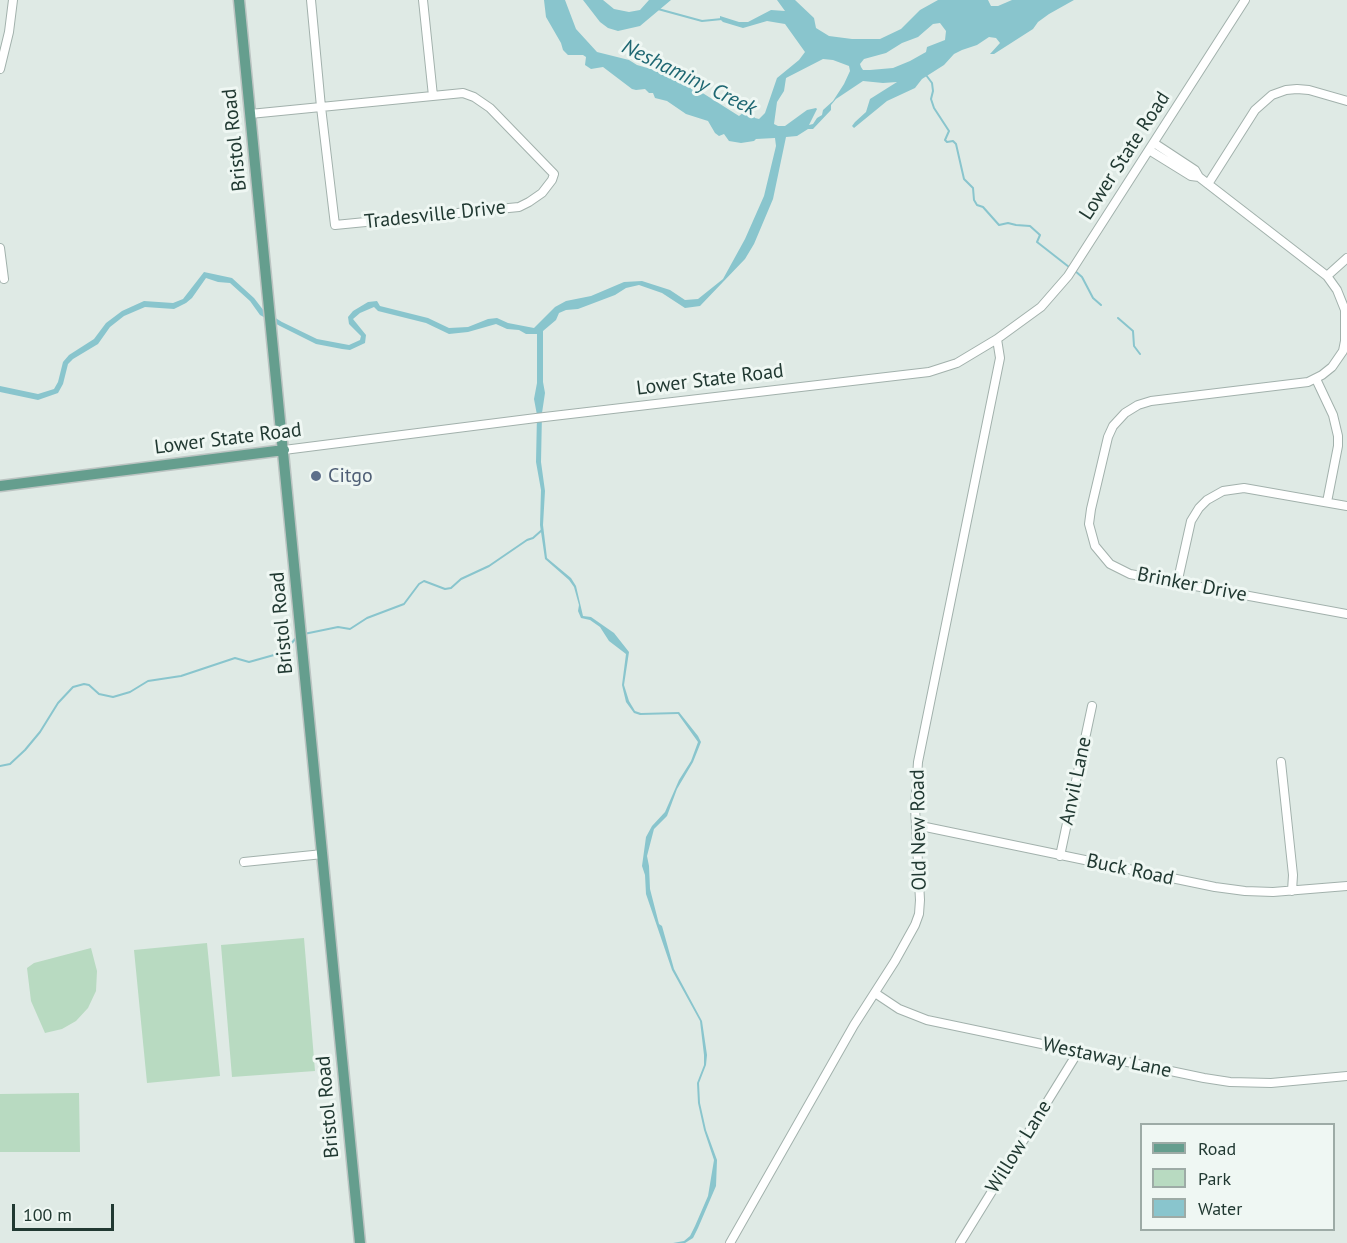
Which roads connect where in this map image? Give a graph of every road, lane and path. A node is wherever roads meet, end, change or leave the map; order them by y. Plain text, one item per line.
1 (13, 0) edge
2 (239, 0) edge
3 (311, 0) edge
4 (423, 0) edge
5 (1245, 0) edge
6 (0, 69) edge
7 (433, 96) junction
8 (1347, 101) edge
9 (321, 107) junction
10 (250, 114) junction
11 (1152, 146) junction
12 (1208, 184) junction
13 (0, 248) edge
14 (1347, 258) edge
15 (1327, 276) junction
16 (4, 279) dead end
17 (997, 339) junction
18 (1316, 379) junction
19 (284, 450) junction
20 (0, 486) edge
21 (1327, 502) junction
22 (1347, 506) edge
23 (1177, 584) junction
24 (1347, 614) edge
25 (1092, 706) dead end
26 (1281, 762) dead end
27 (916, 825) junction
28 (322, 854) junction
29 (1060, 856) junction
30 (244, 862) dead end
31 (1347, 886) edge
32 (1292, 891) junction
33 (875, 993) junction
34 (1078, 1052) junction
35 (1347, 1076) edge
36 (360, 1243) edge
37 (730, 1243) edge
38 (960, 1243) edge

1 - 6 street
2 - 10 main road, Bristol Road
3 - 9 street
4 - 7 street
5 - 11 street, Lower State Road
7 - 9 street, Tradesville Drive
7 - 9 street, Tradesville Drive
8 - 12 street
9 - 10 street, Tradesville Drive
10 - 19 main road, Bristol Road
11 - 12 street
11 - 17 street, Lower State Road
12 - 15 street
13 - 16 street
14 - 15 street
15 - 18 street
17 - 19 street, Lower State Road
17 - 27 street, Old New Road
18 - 21 street
18 - 23 street, Brinker Drive
19 - 20 main road, Lower State Road
19 - 28 main road, Bristol Road
21 - 22 street
21 - 23 street
23 - 24 street, Brinker Drive
25 - 29 street, Anvil Lane
26 - 32 street
27 - 29 street, Buck Road
27 - 33 street, Old New Road
28 - 30 street
28 - 36 main road, Bristol Road
29 - 32 street, Buck Road
31 - 32 street, Buck Road
33 - 34 street, Westaway Lane
33 - 37 street, Old New Road
34 - 35 street, Westaway Lane
34 - 38 street, Willow Lane

